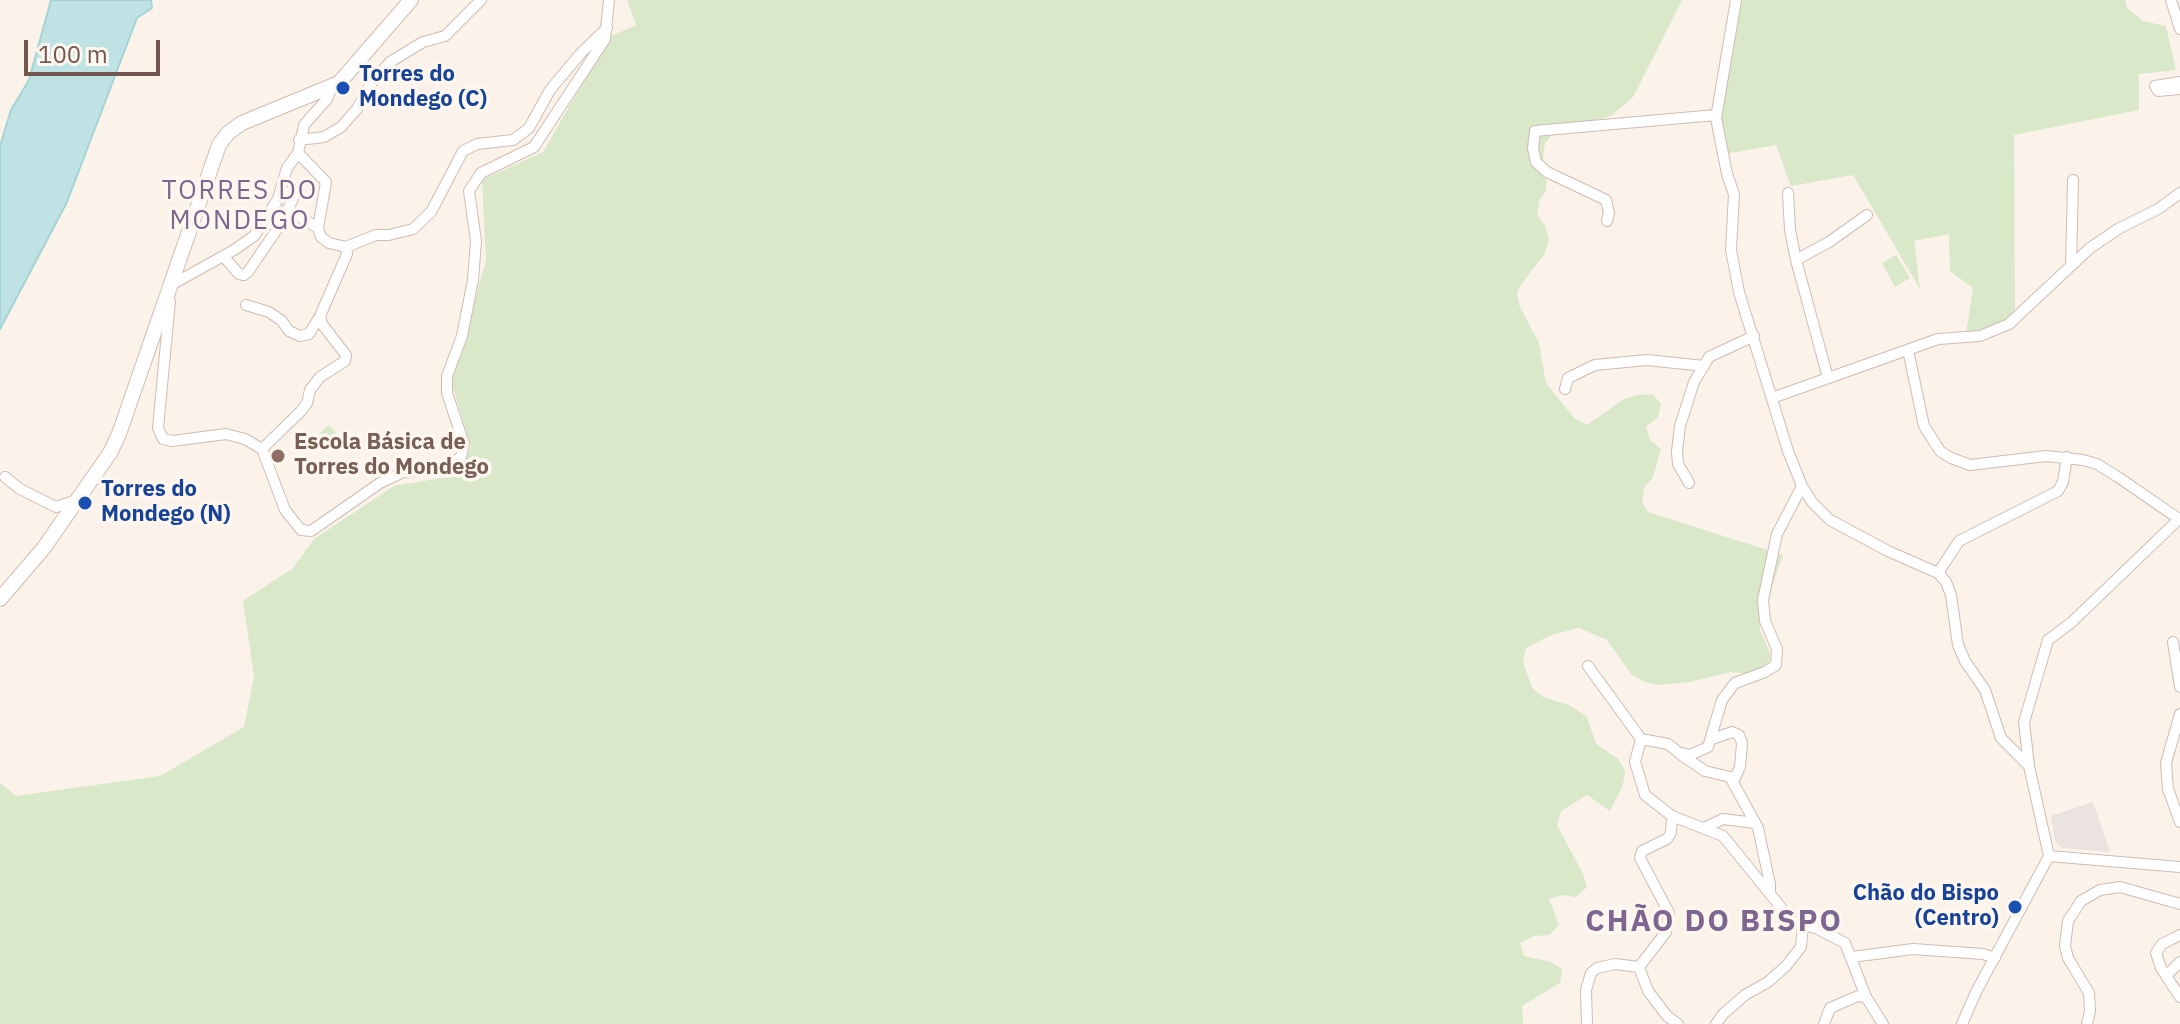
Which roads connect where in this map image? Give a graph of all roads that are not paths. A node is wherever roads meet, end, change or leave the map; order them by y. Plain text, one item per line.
1 (411, 0) edge
2 (481, 0) edge
3 (609, 0) edge
4 (1736, 0) edge
5 (2171, 0) edge
6 (607, 28) junction
7 (2180, 29) edge
8 (2180, 82) edge
9 (332, 87) junction
10 (2180, 89) edge
11 (1716, 115) junction
12 (299, 140) junction
13 (298, 153) junction
14 (2073, 180) dead end
15 (281, 190) junction
16 (1788, 193) dead end
17 (2180, 193) edge
18 (287, 209) junction
19 (1867, 215) dead end
20 (1607, 221) dead end
21 (318, 228) junction
22 (346, 247) junction
23 (223, 256) junction
24 (1796, 260) junction
25 (2071, 266) junction
26 (171, 284) junction
27 (246, 305) dead end
28 (320, 316) junction
29 (1754, 336) junction
30 (1908, 350) junction
31 (1704, 366) junction
32 (1828, 378) junction
33 (1565, 389) dead end
34 (1772, 398) junction
35 (262, 449) junction
36 (2067, 457) junction
37 (5, 477) dead end
38 (1689, 483) dead end
39 (1802, 486) junction
40 (79, 499) junction
41 (2179, 519) edge
42 (1938, 573) junction
43 (0, 599) edge
44 (2173, 642) dead end
45 (1588, 666) dead end
46 (2180, 687) edge
47 (2180, 714) edge
48 (1641, 739) junction
49 (1712, 739) junction
50 (1678, 752) junction
51 (2029, 766) junction
52 (1733, 782) junction
53 (1672, 816) junction
54 (2180, 822) edge
55 (1755, 823) junction
56 (1704, 828) junction
57 (2049, 856) junction
58 (2180, 867) edge
59 (1770, 894) junction
60 (2180, 904) edge
61 (1803, 924) junction
62 (2180, 935) edge
63 (1852, 957) junction
64 (1995, 958) junction
65 (2180, 962) edge
66 (1639, 967) junction
67 (2166, 976) junction
68 (1866, 997) junction
69 (2180, 997) edge
70 (1587, 1024) edge
71 (1678, 1024) edge
72 (1716, 1024) edge
73 (1824, 1024) edge
74 (1883, 1024) edge
75 (1962, 1024) edge
76 (2087, 1024) edge

1 - 9 main road
2 - 12 street
3 - 6 street
4 - 11 street
5 - 7 street
6 - 22 street
6 - 35 street
8 - 10 street
9 - 12 street
9 - 26 main road
11 - 20 street
11 - 29 street
12 - 13 street
13 - 15 street
13 - 21 street
14 - 25 street
15 - 18 street
15 - 23 street
16 - 24 street
17 - 25 street
18 - 21 street
18 - 23 street
19 - 24 street
21 - 22 street
22 - 28 street
23 - 26 street
24 - 32 street
25 - 30 street
26 - 35 street
26 - 40 main road
27 - 28 street
28 - 35 street
29 - 31 street
29 - 34 street
30 - 32 street
30 - 36 street
31 - 33 street
31 - 38 street
32 - 34 street
34 - 39 street
36 - 41 street
36 - 42 street
37 - 40 street
39 - 42 street
39 - 49 street
40 - 43 main road
41 - 51 street
42 - 51 street
44 - 46 street
45 - 48 street
47 - 54 street
48 - 50 street
48 - 53 street
49 - 50 street
49 - 52 street
50 - 52 street
51 - 57 street
52 - 55 street
53 - 56 street
53 - 66 street
55 - 56 street
55 - 59 street
56 - 59 street
57 - 58 street
57 - 64 street
59 - 61 street
60 - 76 street
61 - 63 street
61 - 72 street
62 - 67 street
63 - 64 street
63 - 68 street
64 - 75 street
65 - 67 street
66 - 70 street
66 - 71 street
67 - 69 street
68 - 73 street
68 - 74 street

